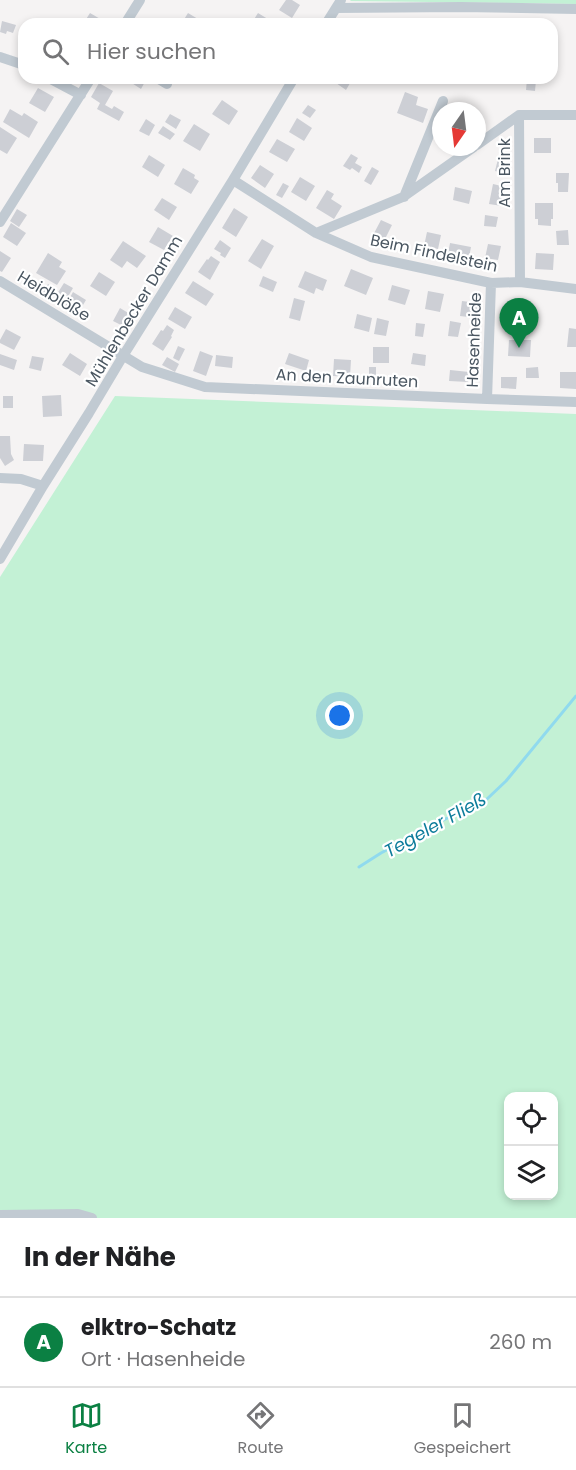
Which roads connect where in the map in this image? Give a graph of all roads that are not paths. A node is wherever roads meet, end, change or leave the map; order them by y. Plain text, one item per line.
1 (140, 0) edge
2 (338, 4) edge
3 (576, 9) edge
4 (129, 18) edge
5 (330, 18) edge
6 (0, 57) edge
7 (18, 62) edge
8 (60, 84) edge
9 (87, 84) edge
10 (290, 84) edge
11 (81, 95) junction
12 (443, 101) dead end
13 (519, 115) junction
14 (576, 115) edge
15 (486, 139) edge
16 (462, 156) edge
17 (233, 180) junction
18 (404, 197) junction
19 (0, 222) edge
20 (316, 233) junction
21 (0, 281) edge
22 (520, 282) junction
23 (491, 283) junction
24 (576, 289) edge
25 (123, 356) junction
26 (487, 399) junction
27 (576, 402) edge
28 (0, 478) edge
29 (43, 486) junction
30 (0, 559) edge
31 (0, 1215) edge
32 (92, 1218) edge

1 - 4 street
2 - 3 street
2 - 5 street
6 - 7 street
8 - 11 street
9 - 11 street
10 - 17 street, Mühlenbecker Damm
11 - 19 street
12 - 18 street
13 - 14 street
13 - 15 street, Am Brink
13 - 22 street, Am Brink
16 - 18 street, Am Brink
17 - 20 street, Beim Findelstein
17 - 25 street, Mühlenbecker Damm
18 - 20 street, Am Brink
20 - 23 street, Beim Findelstein
21 - 25 street, Heidblöße
22 - 23 street, Beim Findelstein
22 - 24 street, Beim Findelstein
23 - 26 street, Hasenheide
25 - 26 street, An den Zaunruten
25 - 29 street, Mühlenbecker Damm
26 - 27 street, An den Zaunruten
28 - 29 street
29 - 30 street, Mühlenbecker Damm
31 - 32 street

